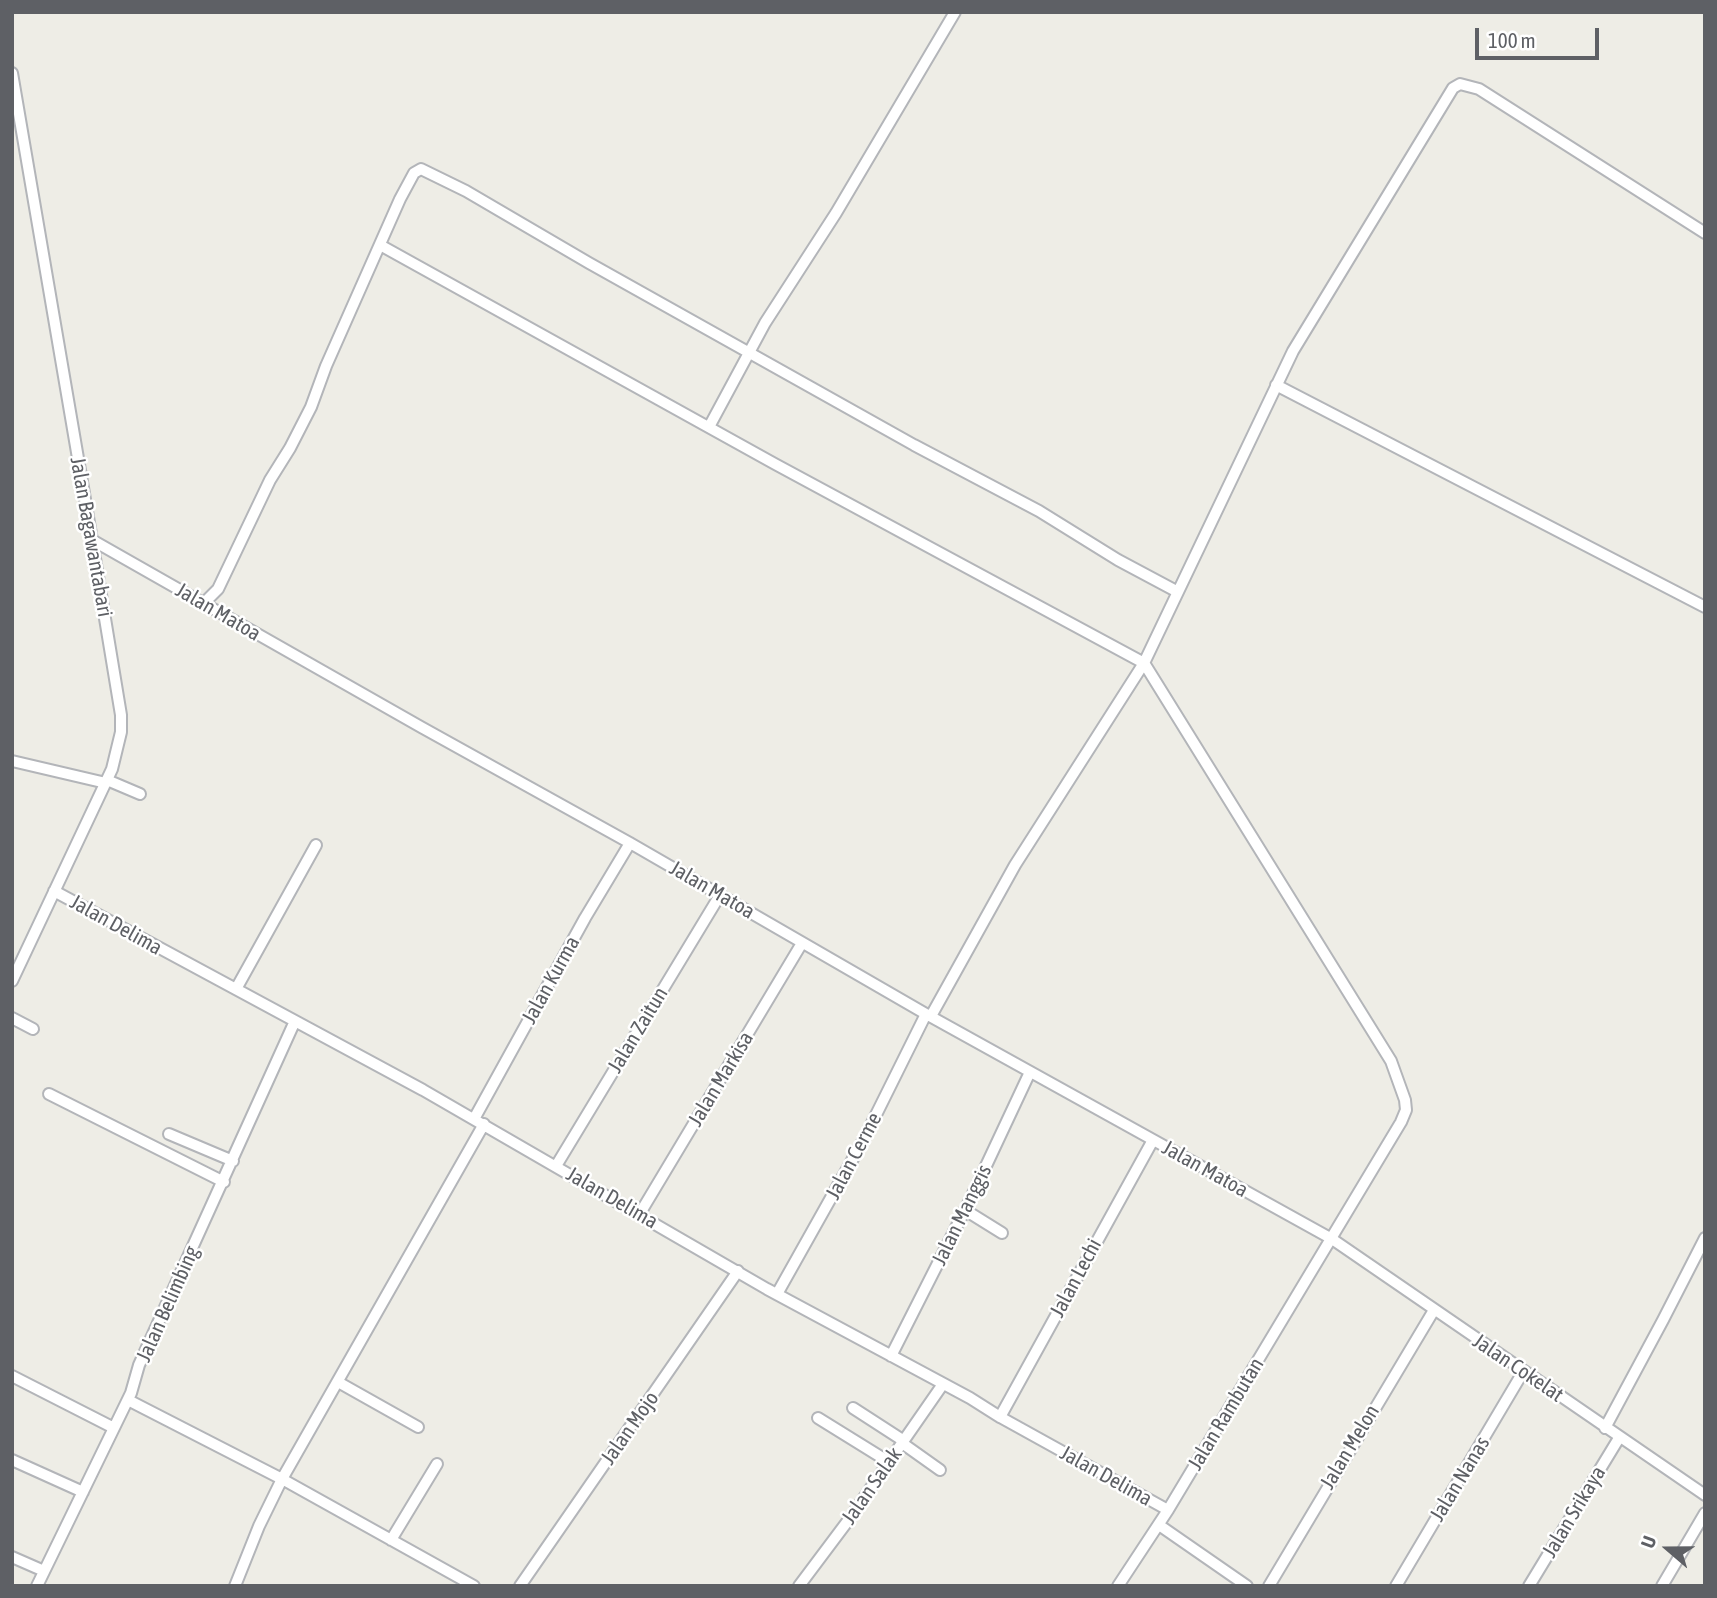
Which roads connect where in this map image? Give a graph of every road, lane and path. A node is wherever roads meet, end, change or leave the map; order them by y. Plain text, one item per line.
1 (955, 12) edge
2 (12, 73) edge
3 (1705, 233) edge
4 (380, 245) junction
5 (748, 352) junction
6 (1276, 385) junction
7 (709, 427) junction
8 (92, 540) junction
9 (1178, 592) junction
10 (203, 604) junction
11 (1705, 607) edge
12 (1144, 663) junction
13 (12, 761) edge
14 (106, 781) junction
15 (140, 793) dead end
16 (630, 843) junction
17 (316, 845) dead end
18 (54, 891) junction
19 (720, 895) junction
20 (802, 943) junction
21 (12, 981) edge
22 (236, 989) junction
23 (929, 1015) junction
24 (12, 1018) edge
25 (295, 1021) junction
26 (33, 1030) dead end
27 (1030, 1072) junction
28 (49, 1094) dead end
29 (479, 1121) junction
30 (169, 1134) dead end
31 (1153, 1140) junction
32 (233, 1161) junction
33 (556, 1166) junction
34 (224, 1182) junction
35 (965, 1210) junction
36 (639, 1215) junction
37 (1002, 1233) dead end
38 (1705, 1238) edge
39 (1332, 1240) junction
40 (738, 1271) junction
41 (777, 1294) junction
42 (1434, 1310) junction
43 (891, 1356) junction
44 (1523, 1372) junction
45 (12, 1376) edge
46 (338, 1382) junction
47 (943, 1384) junction
48 (128, 1400) junction
49 (853, 1408) dead end
50 (1000, 1417) junction
51 (818, 1418) dead end
52 (418, 1427) dead end
53 (114, 1428) junction
54 (1605, 1428) junction
55 (1619, 1438) junction
56 (903, 1442) junction
57 (12, 1460) edge
58 (889, 1462) junction
59 (436, 1464) dead end
60 (940, 1470) dead end
61 (282, 1479) junction
62 (83, 1492) junction
63 (1704, 1492) edge
64 (1168, 1510) junction
65 (1705, 1513) edge
66 (1158, 1525) junction
67 (391, 1540) junction
68 (12, 1557) edge
69 (44, 1571) junction
70 (37, 1586) edge
71 (235, 1586) edge
72 (474, 1586) edge
73 (520, 1586) edge
74 (799, 1586) edge
75 (1118, 1586) edge
76 (1247, 1586) edge
77 (1269, 1586) edge
78 (1396, 1586) edge
79 (1529, 1586) edge
80 (1662, 1586) edge

1 - 5 street
2 - 8 street, Jalan Bagawantabari
3 - 6 street, Jalan Cerme
4 - 5 street
4 - 7 street
4 - 10 street
5 - 7 street
5 - 9 street
6 - 9 street, Jalan Cerme
6 - 11 street
7 - 12 street
8 - 10 street, Jalan Matoa
8 - 14 street, Jalan Bagawantabari
9 - 12 street, Jalan Cerme
10 - 16 street, Jalan Matoa
12 - 23 street, Jalan Cerme
12 - 39 street, Jalan Rambutan
13 - 14 street
14 - 15 street
14 - 18 street, Jalan Bagawantabari
16 - 19 street, Jalan Matoa
16 - 29 street, Jalan Kurma
17 - 22 street
18 - 21 street, Jalan Bagawantabari
18 - 22 street, Jalan Delima
19 - 20 street, Jalan Matoa
19 - 33 street, Jalan Zaitun
20 - 23 street, Jalan Matoa
20 - 36 street, Jalan Markisa
22 - 25 street, Jalan Delima
23 - 27 street, Jalan Matoa
23 - 41 street, Jalan Cerme
24 - 26 street
25 - 29 street, Jalan Delima
25 - 32 street, Jalan Belimbing
27 - 31 street, Jalan Matoa
27 - 35 street, Jalan Manggis
28 - 34 street
29 - 33 street, Jalan Delima
29 - 46 street, Jalan Kurma
30 - 32 street
31 - 39 street, Jalan Matoa
31 - 50 street, Jalan Lechi
32 - 34 street, Jalan Belimbing
33 - 36 street, Jalan Delima
34 - 48 street, Jalan Belimbing
35 - 37 street
35 - 43 street, Jalan Manggis
36 - 40 street, Jalan Delima
38 - 54 street
39 - 42 street, Jalan Cokelat
39 - 64 street, Jalan Rambutan
40 - 41 street, Jalan Delima
40 - 73 street, Jalan Mojo
41 - 43 street, Jalan Delima
42 - 44 street, Jalan Cokelat
42 - 77 street, Jalan Melon
43 - 47 street, Jalan Delima
44 - 54 street, Jalan Cokelat
44 - 78 street, Jalan Nanas
45 - 53 street
46 - 52 street
46 - 61 street, Jalan Kurma
47 - 50 street, Jalan Delima
47 - 56 street, Jalan Salak
48 - 53 street, Jalan Belimbing
48 - 61 street
49 - 56 street
50 - 64 street, Jalan Delima
51 - 58 street
53 - 62 street, Jalan Belimbing
54 - 55 street, Jalan Cokelat
55 - 63 street, Jalan Cokelat
55 - 79 street, Jalan Srikaya
56 - 58 street, Jalan Salak
56 - 60 street
57 - 62 street
58 - 74 street, Jalan Salak
59 - 67 street
61 - 67 street
61 - 71 street, Jalan Kurma
62 - 69 street, Jalan Belimbing
64 - 66 street, Jalan Rambutan
65 - 80 street
66 - 75 street, Jalan Rambutan
66 - 76 street
67 - 72 street
68 - 69 street
69 - 70 street, Jalan Belimbing

